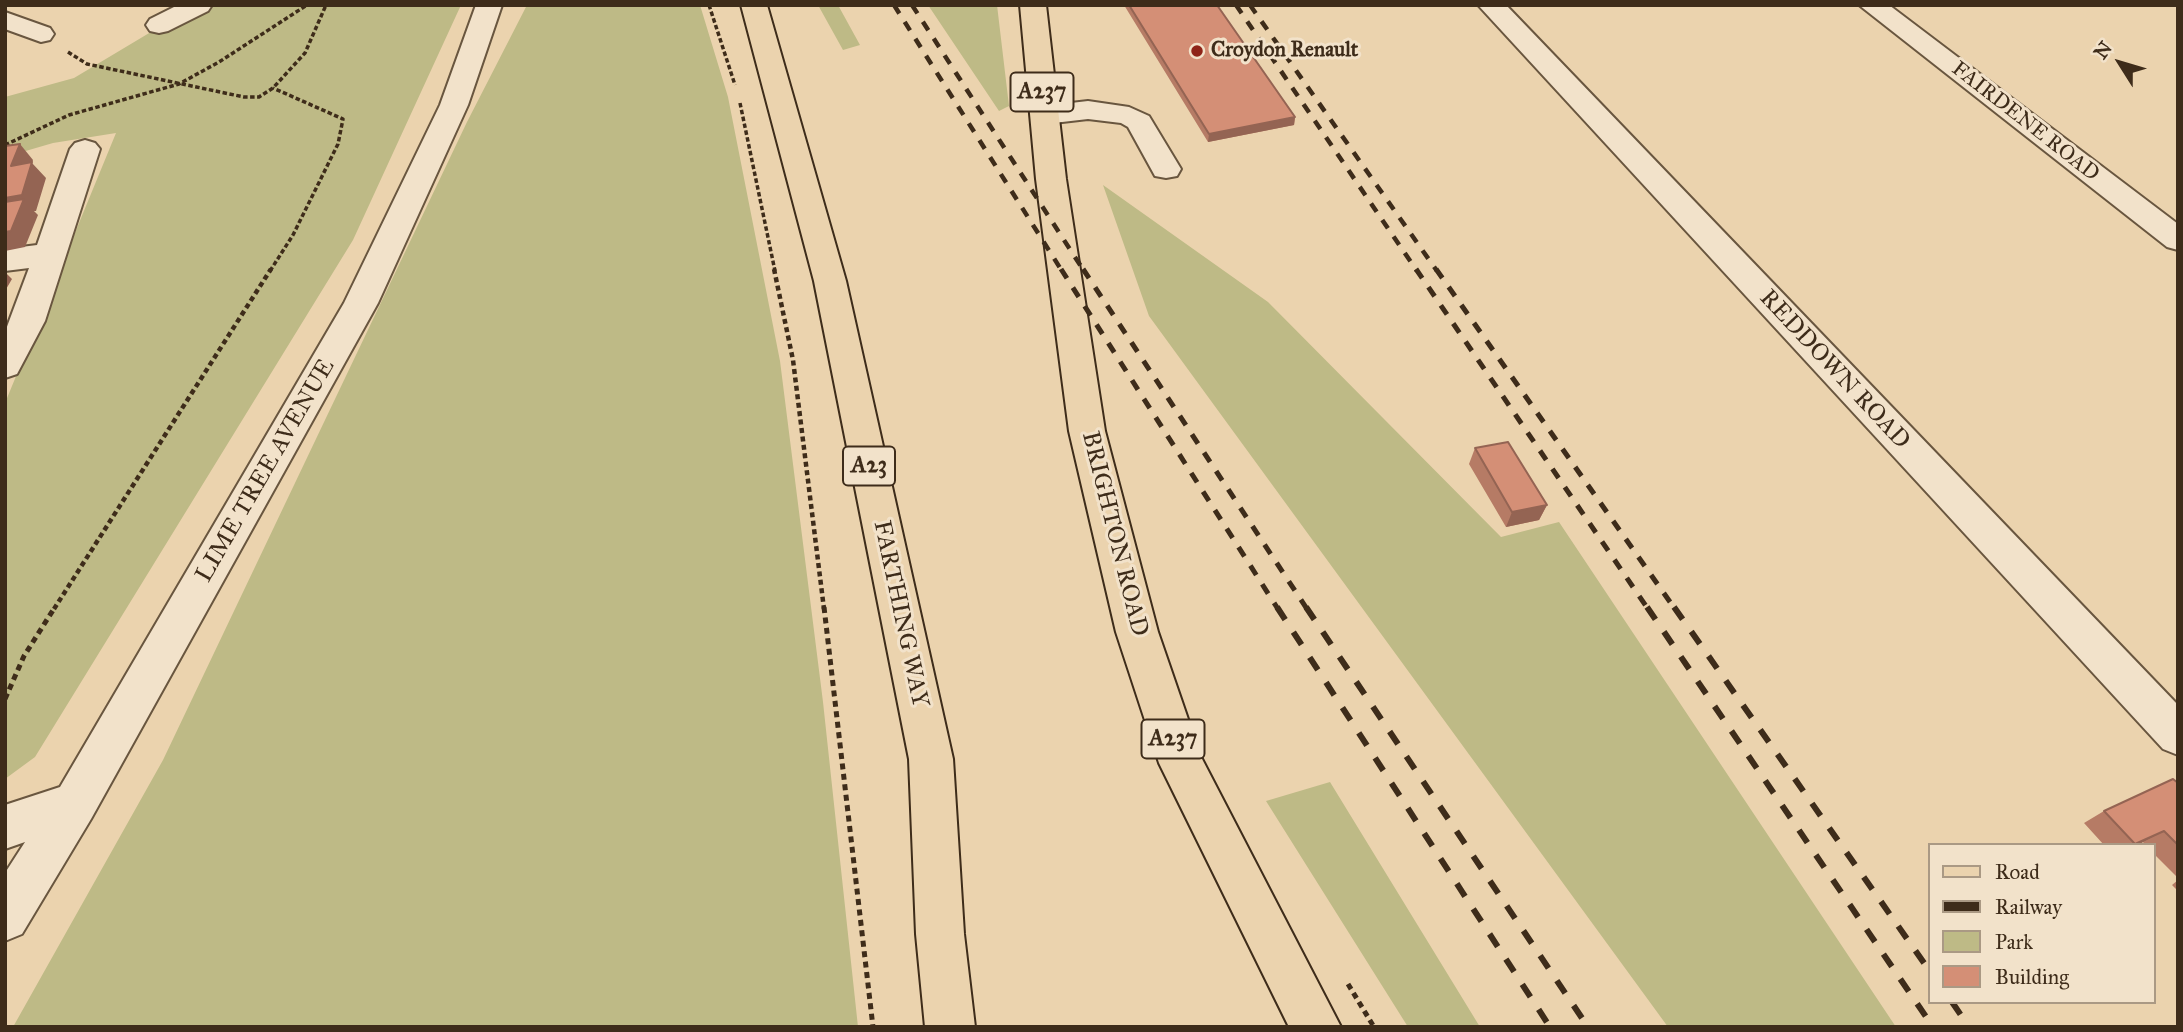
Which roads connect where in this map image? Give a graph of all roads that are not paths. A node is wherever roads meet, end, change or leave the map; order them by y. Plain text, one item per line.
1 (199, 5) edge
2 (489, 5) edge
3 (754, 5) edge
4 (1032, 5) edge
5 (1491, 5) edge
6 (1872, 5) edge
7 (5, 20) edge
8 (159, 26) dead end
9 (41, 34) road end
10 (1045, 114) junction
11 (85, 149) dead end
12 (1166, 169) dead end
13 (2178, 240) edge
14 (51, 254) junction
15 (5, 260) edge
16 (5, 365) edge
17 (2175, 729) edge
18 (75, 804) junction
19 (5, 827) edge
20 (5, 917) edge
21 (950, 1027) edge
22 (1315, 1027) edge

1 - 8 street
2 - 18 street, LIME TREE AVENUE
3 - 21 main road, FARTHING WAY / A23
4 - 10 main road, BRIGHTON ROAD / A237
5 - 17 street, REDDOWN ROAD
6 - 13 street, FAIRDENE ROAD
7 - 9 street
10 - 12 street
10 - 22 main road, BRIGHTON ROAD / A237
11 - 14 street
14 - 15 street
14 - 16 street
18 - 19 street
18 - 20 street, LIME TREE AVENUE

